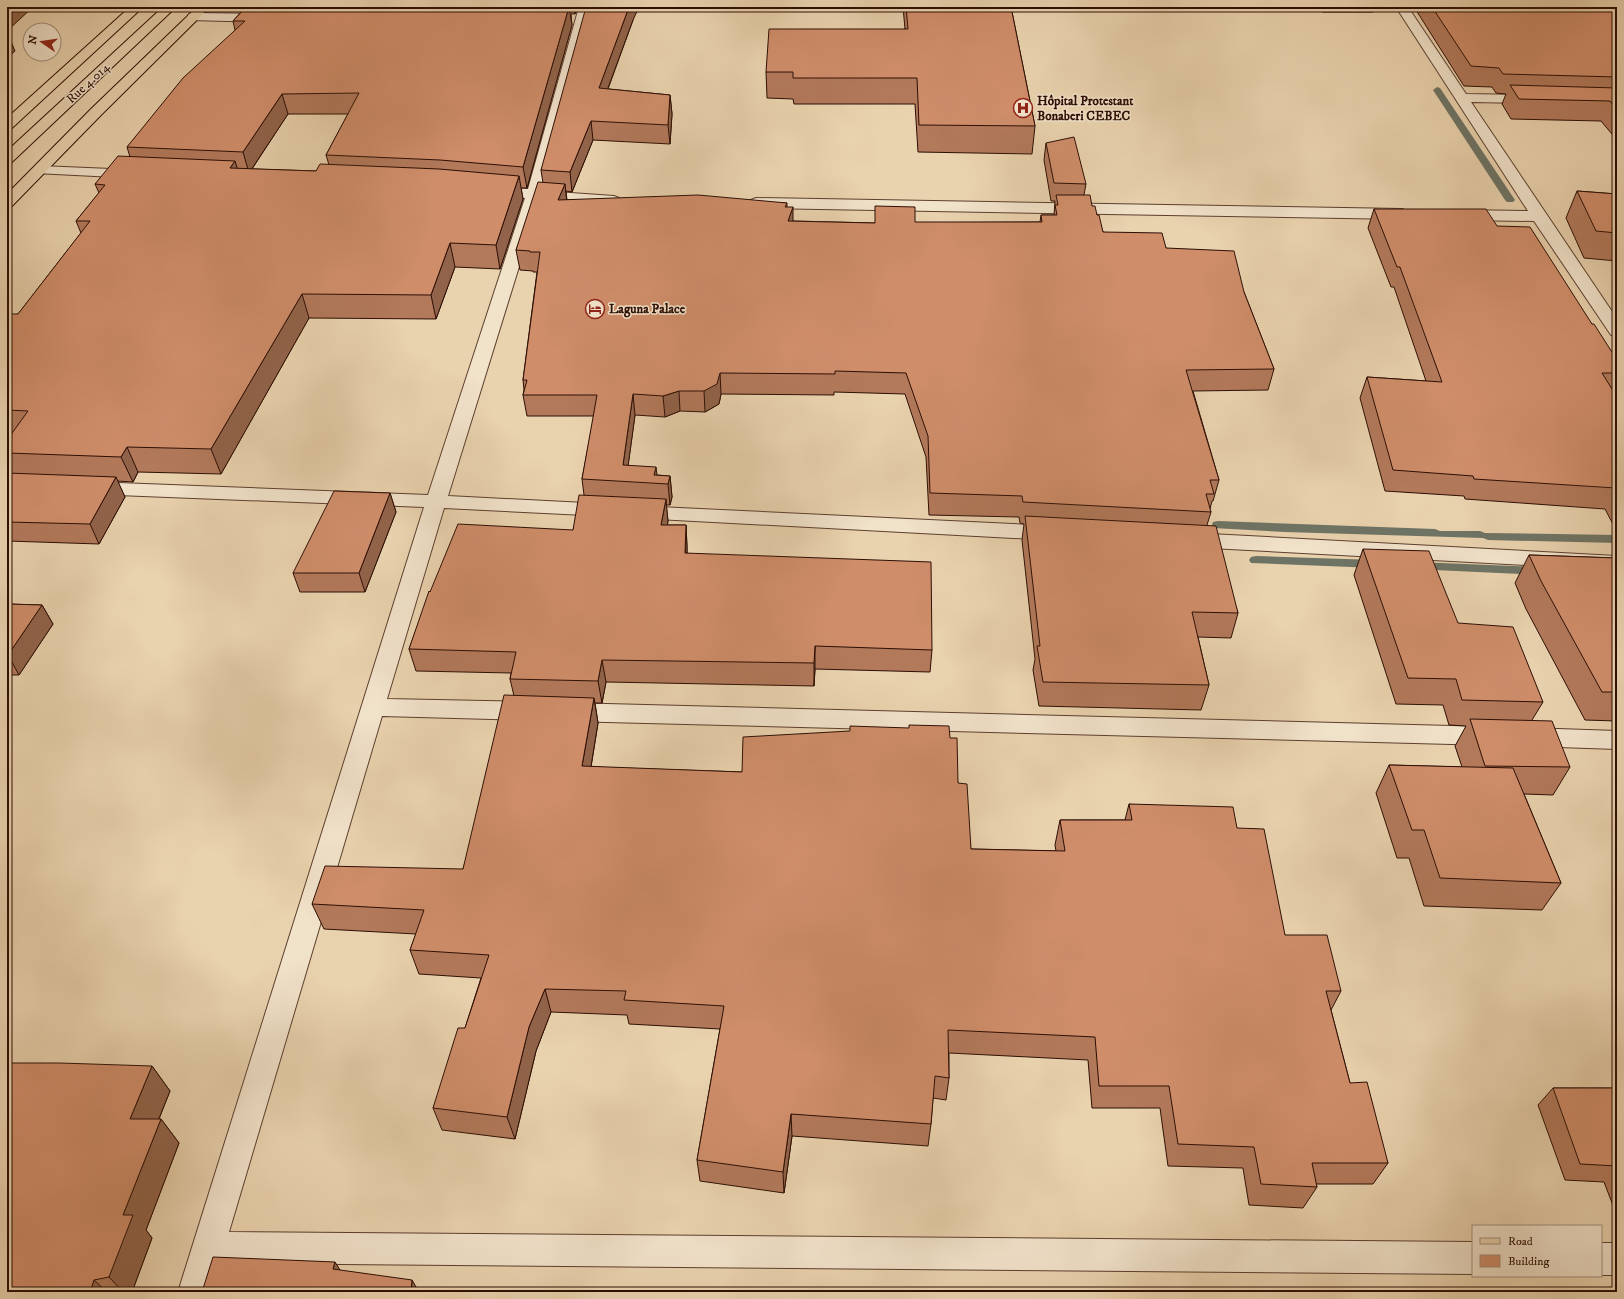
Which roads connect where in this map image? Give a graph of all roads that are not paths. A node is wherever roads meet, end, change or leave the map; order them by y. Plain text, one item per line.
1 (137, 7) edge
2 (170, 7) edge
3 (204, 7) edge
4 (1402, 7) edge
5 (577, 16) edge
6 (193, 17) junction
7 (280, 18) edge
8 (1463, 98) junction
9 (1548, 100) edge
10 (7, 125) edge
11 (7, 159) edge
12 (40, 170) junction
13 (151, 175) edge
14 (481, 190) edge
15 (534, 194) junction
16 (627, 201) edge
17 (7, 203) edge
18 (743, 203) edge
19 (1420, 214) edge
20 (1444, 214) edge
21 (1539, 216) junction
22 (1617, 331) edge
23 (71, 487) edge
24 (436, 501) junction
25 (1074, 534) edge
26 (1170, 539) edge
27 (1617, 563) edge
28 (374, 707) junction
29 (1617, 740) edge
30 (209, 1247) junction
31 (1472, 1258) edge
32 (1602, 1259) edge
33 (1617, 1259) edge
34 (194, 1292) edge

1 - 10 main road
2 - 11 main road, Rue 4.014
3 - 6 main road
4 - 8 street
5 - 15 street
6 - 7 street
6 - 12 main road
8 - 9 street
8 - 21 street
12 - 13 street
12 - 17 main road
14 - 15 street
15 - 16 street
15 - 24 street
18 - 19 street
20 - 21 street
21 - 22 street
23 - 24 street
24 - 25 street
24 - 28 street
26 - 27 street
28 - 29 street
28 - 30 street
30 - 31 street
30 - 34 street
32 - 33 street

